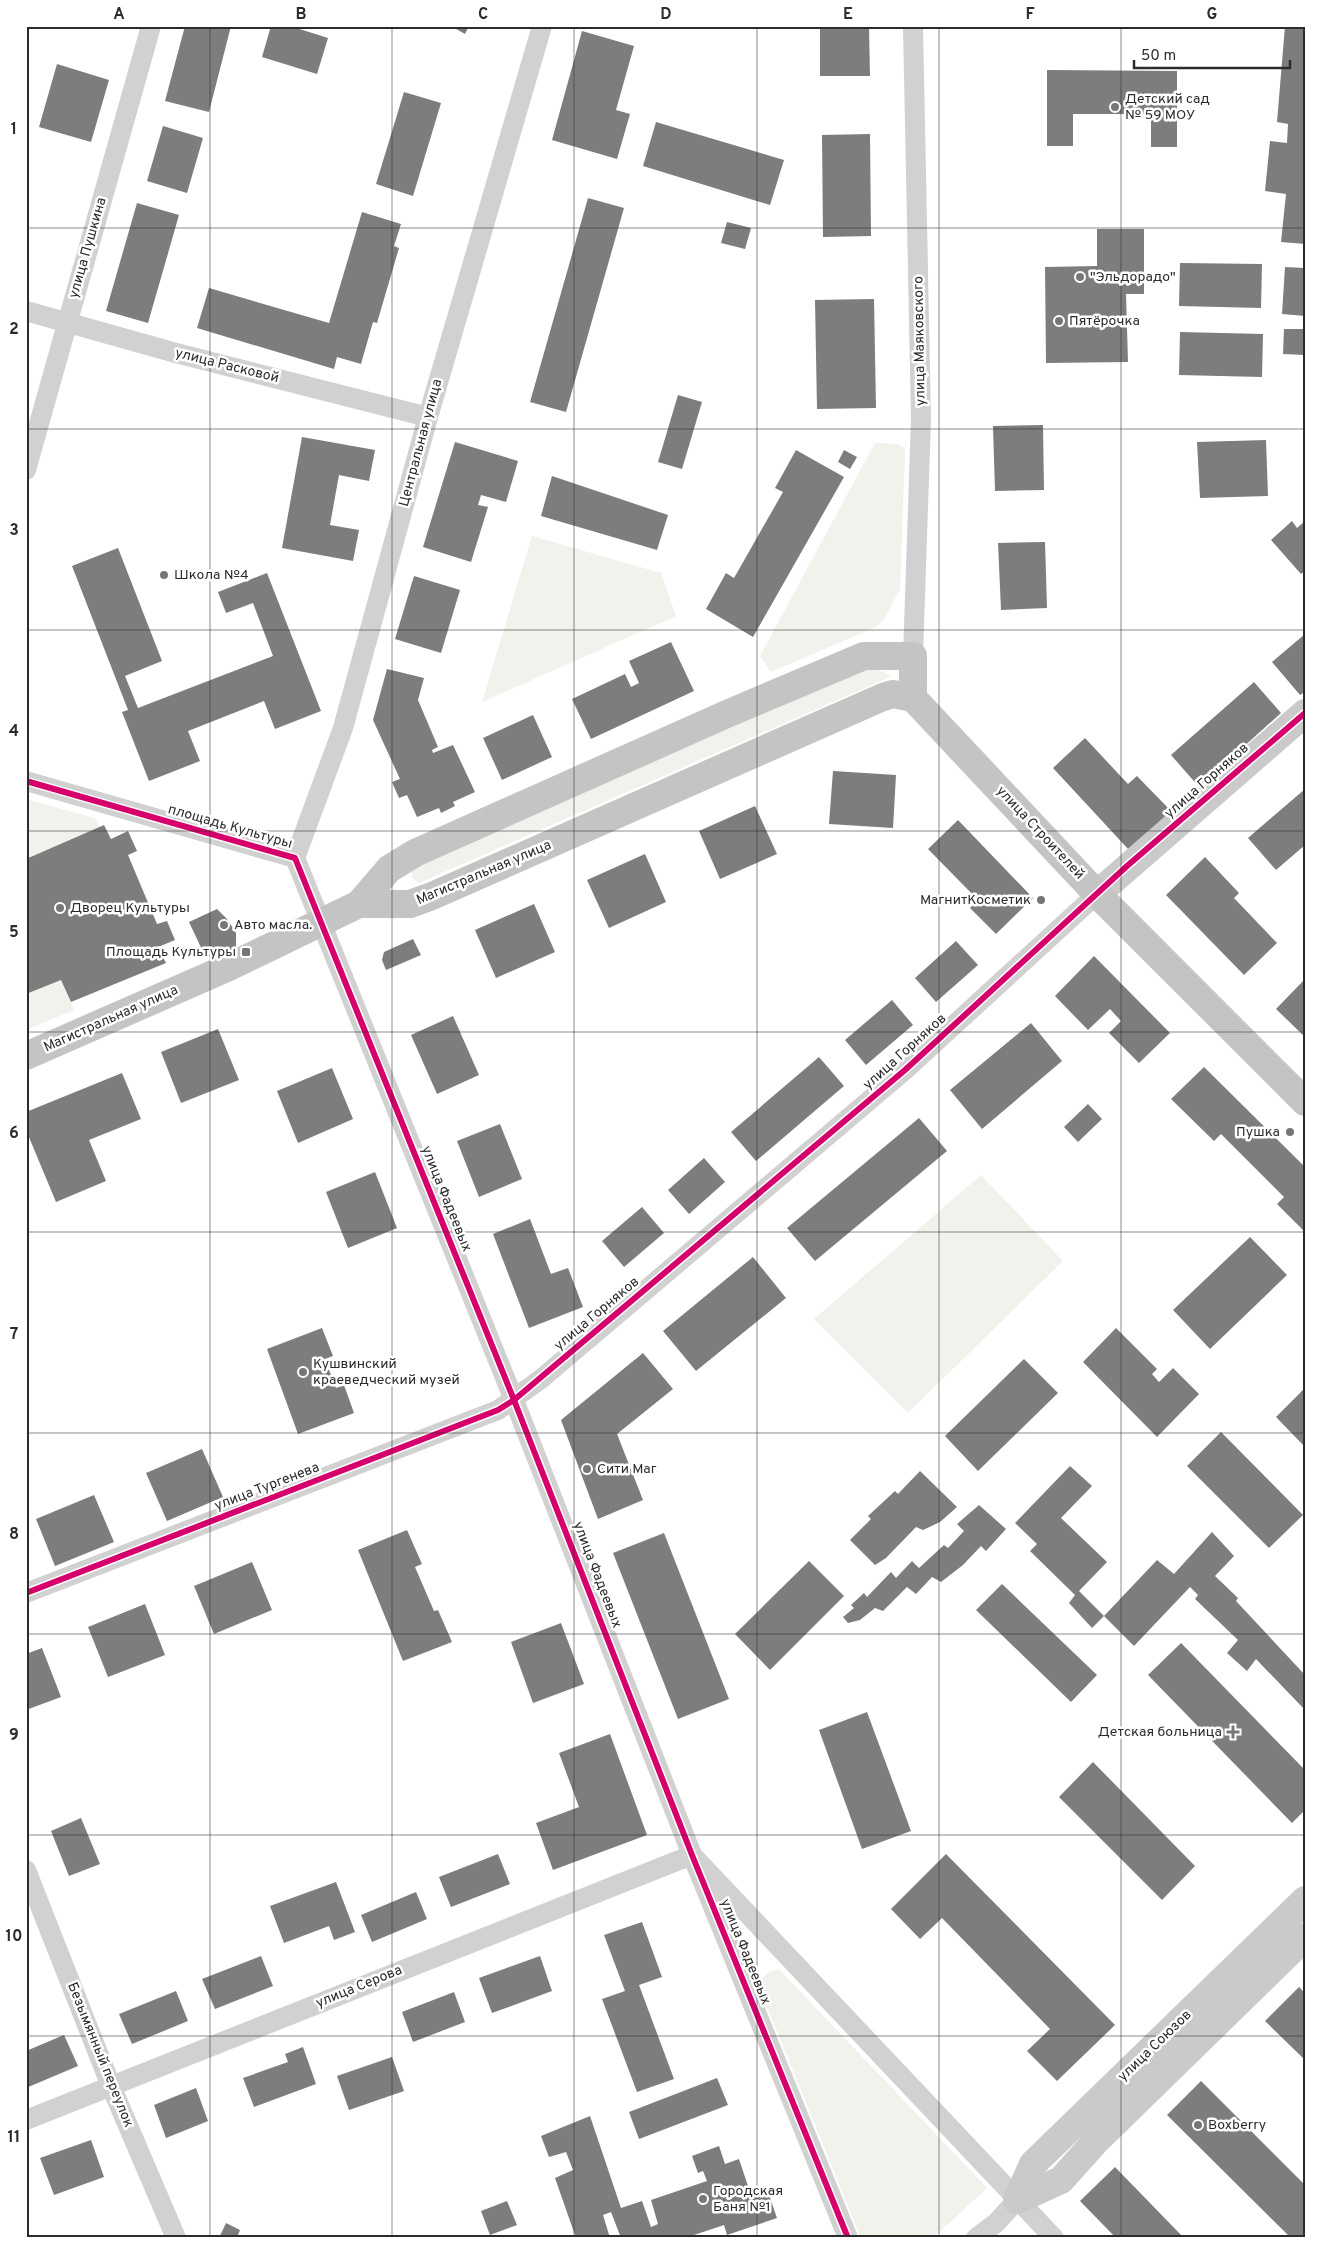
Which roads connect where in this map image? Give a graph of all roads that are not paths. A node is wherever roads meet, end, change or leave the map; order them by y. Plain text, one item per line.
1 (151, 26) edge
2 (542, 26) edge
3 (913, 26) edge
4 (26, 311) edge
5 (67, 322) junction
6 (428, 417) junction
7 (26, 470) edge
8 (913, 656) junction
9 (913, 698) junction
10 (1305, 713) edge
11 (26, 780) edge
12 (295, 858) junction
13 (1097, 894) junction
14 (359, 904) junction
15 (322, 922) junction
16 (26, 1056) edge
17 (1305, 1102) edge
18 (514, 1400) junction
19 (26, 1593) edge
20 (692, 1855) junction
21 (26, 1870) edge
22 (1305, 1900) edge
23 (1305, 1937) edge
24 (110, 2086) junction
25 (26, 2120) edge
26 (1017, 2200) junction
27 (176, 2238) edge
28 (848, 2238) edge
29 (976, 2238) edge
30 (1054, 2238) edge

1 - 5 street, улица Пушкина
2 - 6 street, Центральная улица
3 - 8 street, улица Маяковского
4 - 5 street, улица Расковой
5 - 6 street, улица Расковой
5 - 7 street, улица Пушкина
6 - 12 street, Центральная улица
8 - 9 main road
8 - 14 main road
9 - 13 main road, улица Строителей
9 - 14 main road, Магистральная улица
10 - 13 street, улица Горняков
11 - 12 street, площадь Культуры
12 - 15 street, площадь Культуры
13 - 17 main road, улица Строителей
13 - 18 street, улица Горняков
14 - 15 main road, Магистральная улица
15 - 16 main road, Магистральная улица
15 - 18 street, улица Фадеевых
18 - 19 street, улица Тургенева
18 - 20 street, улица Фадеевых
20 - 24 street, улица Серова
20 - 26 street
20 - 28 street, улица Фадеевых
21 - 24 street, Безымянный переулок
22 - 26 street, улица Союзов
23 - 26 street, улица Союзов
24 - 25 street, улица Серова
24 - 27 street, Безымянный переулок
26 - 29 street, улица Союзов
26 - 30 street

